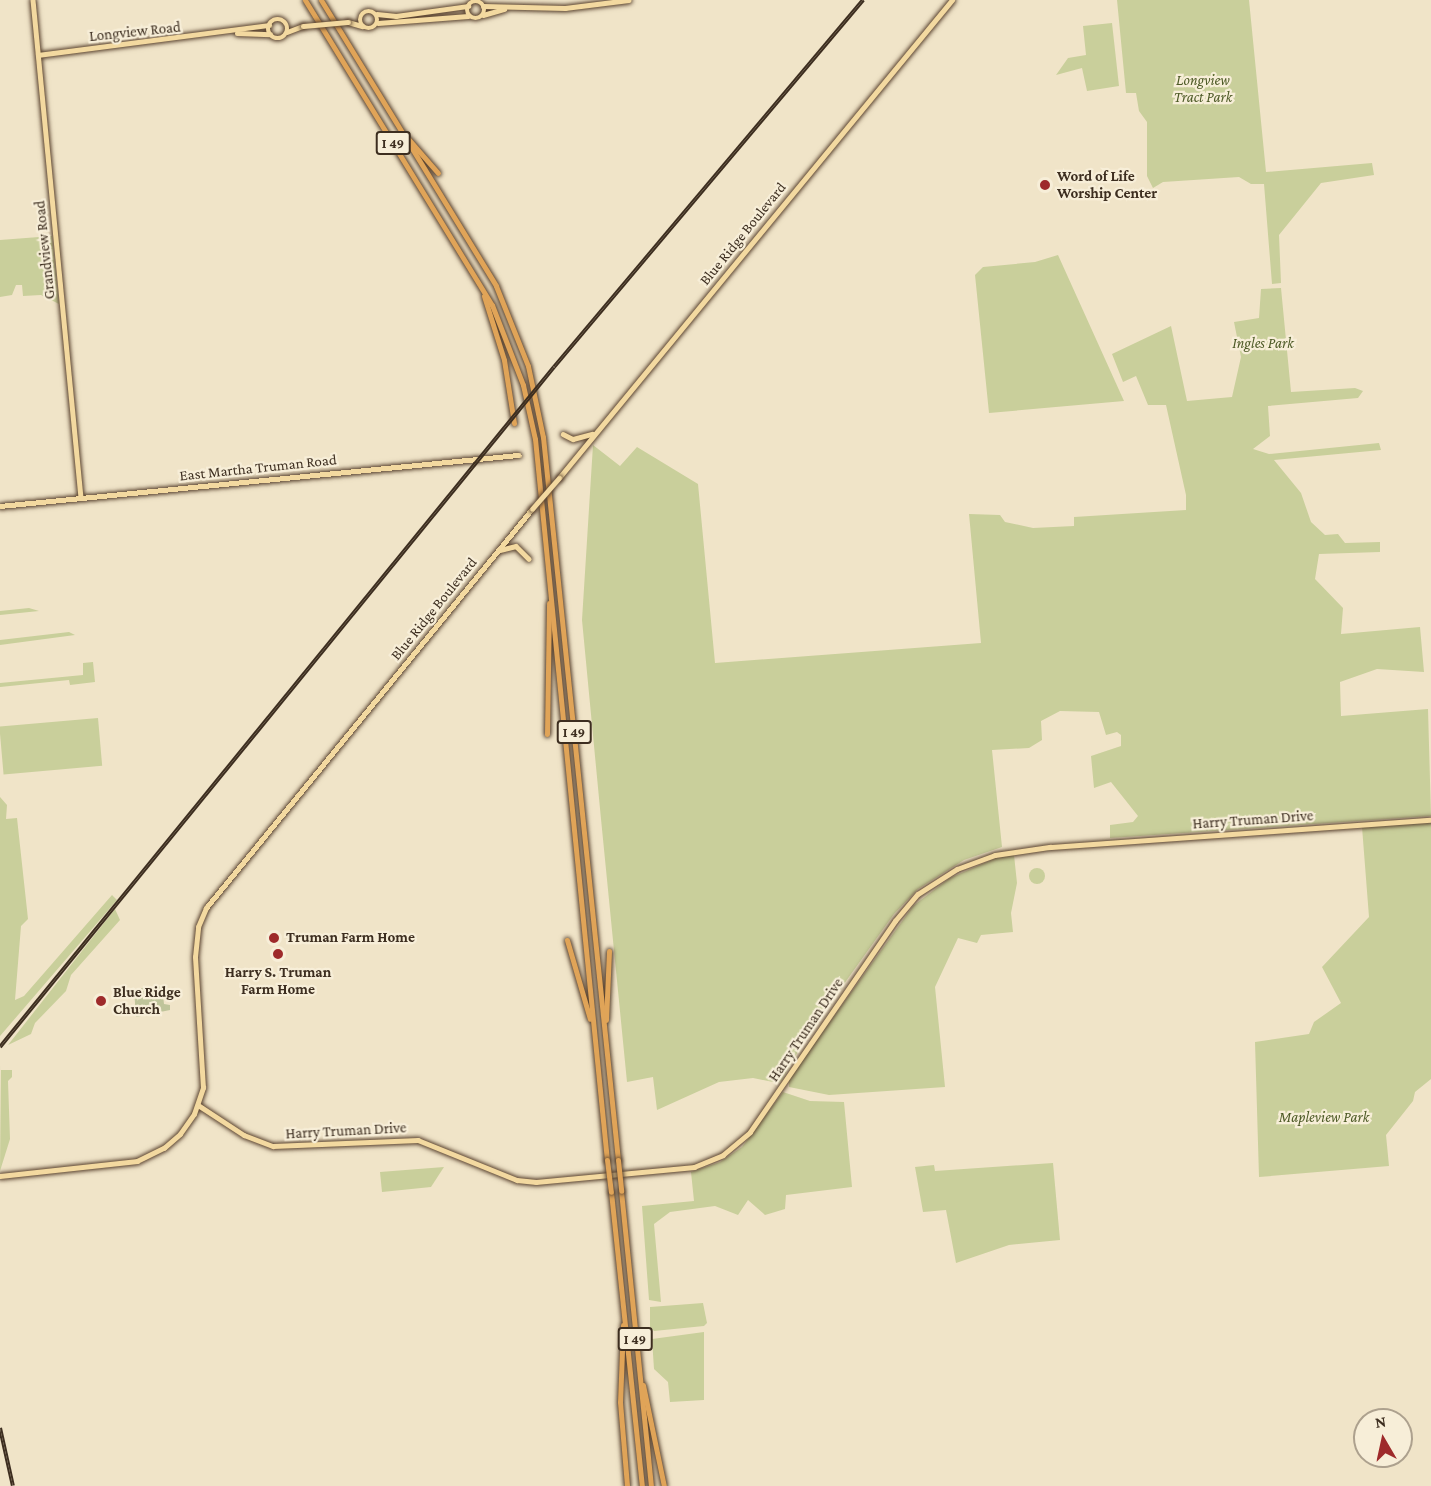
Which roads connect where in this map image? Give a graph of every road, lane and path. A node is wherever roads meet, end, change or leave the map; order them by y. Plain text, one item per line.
1 (33, 0) edge
2 (305, 0) edge
3 (321, 0) edge
4 (628, 0) edge
5 (952, 0) edge
6 (468, 6) junction
7 (483, 6) junction
8 (507, 9) junction
9 (377, 14) junction
10 (483, 15) junction
11 (361, 16) junction
12 (468, 16) junction
13 (351, 22) junction
14 (378, 23) junction
15 (269, 25) junction
16 (287, 25) junction
17 (296, 27) junction
18 (363, 27) junction
19 (287, 32) junction
20 (234, 33) junction
21 (270, 34) junction
22 (38, 55) junction
23 (399, 130) junction
24 (438, 173) dead end
25 (481, 286) junction
26 (514, 423) dead end
27 (595, 433) junction
28 (563, 434) dead end
29 (518, 455) dead end
30 (81, 498) junction
31 (0, 506) edge
32 (497, 551) junction
33 (529, 559) dead end
34 (550, 583) junction
35 (547, 734) dead end
36 (1431, 820) edge
37 (567, 940) dead end
38 (609, 951) dead end
39 (604, 1027) junction
40 (594, 1034) junction
41 (198, 1105) junction
42 (0, 1176) edge
43 (625, 1320) junction
44 (638, 1367) junction
45 (627, 1486) edge
46 (642, 1486) edge
47 (651, 1486) edge
48 (664, 1486) edge

1 - 22 main road, Grandview Road
2 - 25 highway, I 49
3 - 23 highway, I 49
4 - 8 main road
5 - 27 main road, Blue Ridge Boulevard
6 - 7 main road
6 - 9 main road
6 - 12 main road
7 - 8 main road
7 - 10 main road
8 - 10 main road
9 - 11 main road
9 - 14 main road
10 - 12 main road
11 - 13 main road
11 - 18 main road
12 - 14 main road
13 - 17 main road, bridge
13 - 18 main road
14 - 18 main road
15 - 16 main road
15 - 20 main road, Longview Road
15 - 21 main road
16 - 17 main road
16 - 19 main road
17 - 19 main road
19 - 21 main road
20 - 21 main road, Longview Road
20 - 22 main road, Longview Road
22 - 30 main road, Grandview Road
23 - 24 highway
23 - 39 highway, I 49
25 - 26 highway
25 - 34 highway, I 49
27 - 28 main road
27 - 32 main road, Blue Ridge Boulevard, bridge
29 - 30 main road, East Martha Truman Road
30 - 31 main road, East Martha Truman Road
32 - 33 main road
32 - 41 main road, Blue Ridge Boulevard
34 - 35 highway
34 - 40 highway, I 49
36 - 41 main road, Harry Truman Drive
37 - 40 highway
38 - 39 highway
39 - 44 highway, I 49, bridge
40 - 43 highway, I 49, bridge
41 - 42 main road, Blue Ridge Boulevard
43 - 45 highway
43 - 46 highway, I 49
44 - 47 highway, I 49
44 - 48 highway

